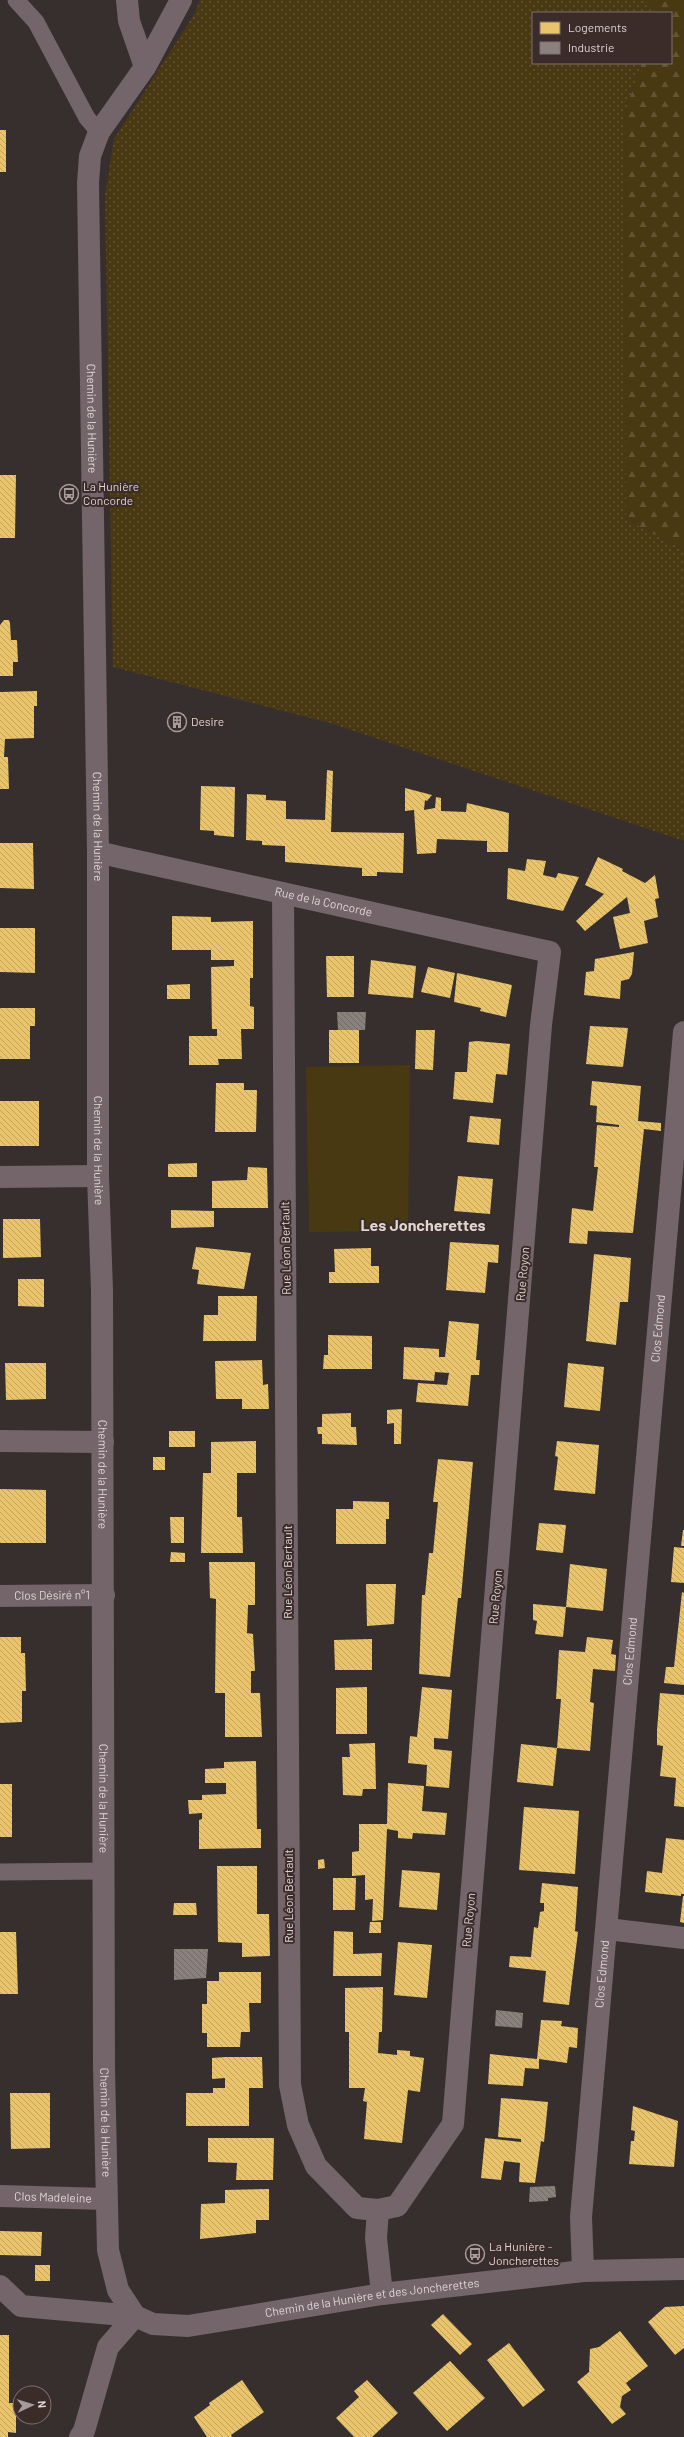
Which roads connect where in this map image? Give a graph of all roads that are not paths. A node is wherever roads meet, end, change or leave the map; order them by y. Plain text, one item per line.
1 (16, 0) edge
2 (127, 0) edge
3 (181, 0) edge
4 (145, 67) junction
5 (99, 132) junction
6 (98, 852) junction
7 (283, 893) junction
8 (550, 952) joint
9 (684, 1032) edge
10 (98, 1176) junction
11 (0, 1177) edge
12 (0, 1441) edge
13 (103, 1442) junction
14 (104, 1595) junction
15 (0, 1596) edge
16 (104, 1871) junction
17 (0, 1872) edge
18 (606, 1929) junction
19 (684, 1938) edge
20 (0, 2196) edge
21 (106, 2199) junction
22 (378, 2210) junction
23 (684, 2269) edge
24 (583, 2271) junction
25 (0, 2286) edge
26 (382, 2294) junction
27 (135, 2316) junction
28 (83, 2435) edge

1 - 5 lane
2 - 4 street
3 - 4 street, Chemin de la Hunière
4 - 5 street, Chemin de la Hunière
5 - 6 street, Chemin de la Hunière
6 - 7 street, Rue de la Concorde
6 - 10 street, Chemin de la Hunière
7 - 8 street, Rue de la Concorde
7 - 22 street, Rue Léon Bertault
8 - 22 street, Rue Royon
9 - 18 street, Clos Edmond
10 - 11 street
10 - 13 street, Chemin de la Hunière
12 - 13 street
13 - 14 street, Chemin de la Hunière
14 - 15 street, Clos Désiré n°1
14 - 16 street, Chemin de la Hunière
16 - 17 lane
16 - 21 street, Chemin de la Hunière
18 - 19 street
18 - 24 street, Clos Edmond
20 - 21 street, Clos Madeleine
21 - 27 street, Chemin de la Hunière
22 - 26 street
23 - 24 street, Chemin de la Hunière et des Joncherettes
24 - 26 street, Chemin de la Hunière et des Joncherettes
25 - 27 street, Chemin de la Hunière et des Joncherettes
26 - 27 street, Chemin de la Hunière et des Joncherettes
27 - 28 street

